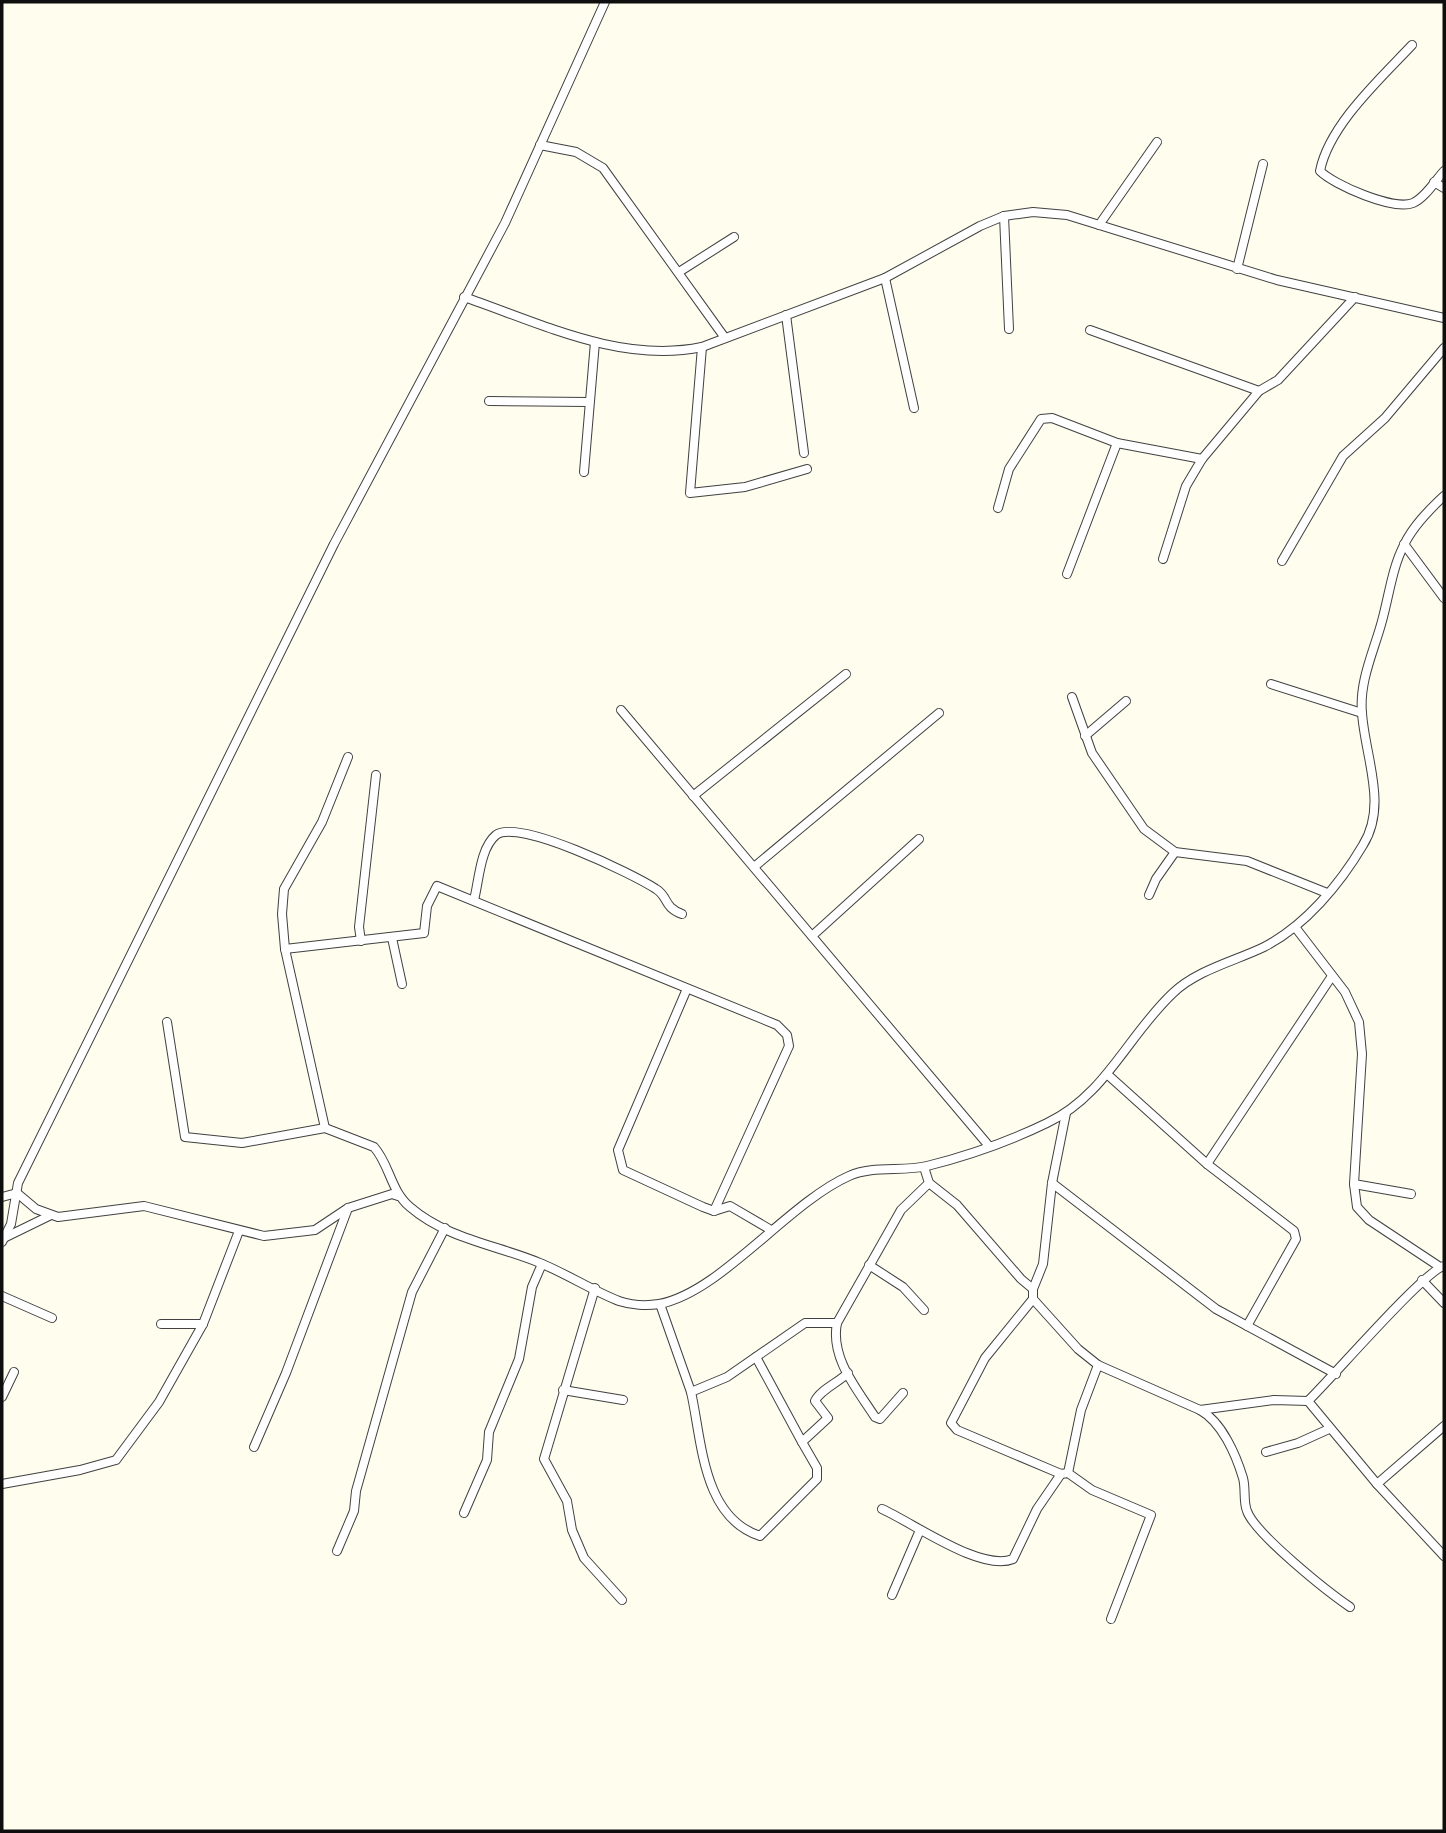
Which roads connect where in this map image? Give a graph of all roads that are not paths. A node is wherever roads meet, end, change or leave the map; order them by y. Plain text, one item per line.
1 (606, 2) edge
2 (1412, 45) dead end
3 (1157, 142) dead end
4 (540, 145) junction
5 (1263, 164) dead end
6 (1444, 171) edge
7 (1434, 182) junction
8 (1444, 188) edge
9 (1004, 216) junction
10 (1099, 225) junction
11 (734, 237) dead end
12 (1237, 269) junction
13 (679, 272) junction
14 (885, 278) junction
15 (464, 297) junction
16 (1355, 297) junction
17 (786, 316) junction
18 (1444, 318) edge
19 (1009, 330) dead end
20 (1090, 330) dead end
21 (725, 338) junction
22 (595, 342) junction
23 (702, 347) junction
24 (1444, 348) edge
25 (1259, 391) junction
26 (489, 401) dead end
27 (589, 402) junction
28 (914, 408) dead end
29 (1117, 443) junction
30 (804, 453) dead end
31 (1202, 459) junction
32 (807, 469) dead end
33 (584, 472) dead end
34 (1444, 496) edge
35 (998, 508) dead end
36 (1404, 544) junction
37 (1163, 559) dead end
38 (1282, 561) dead end
39 (1067, 574) dead end
40 (1444, 598) edge
41 (846, 674) dead end
42 (1271, 684) dead end
43 (1072, 697) dead end
44 (1126, 701) dead end
45 (621, 710) dead end
46 (939, 713) dead end
47 (1362, 713) junction
48 (1085, 736) junction
49 (348, 757) dead end
50 (376, 775) dead end
51 (693, 796) junction
52 (919, 839) dead end
53 (1175, 852) junction
54 (754, 867) junction
55 (1327, 893) junction
56 (1149, 895) dead end
57 (474, 900) junction
58 (682, 914) dead end
59 (1296, 927) junction
60 (812, 936) junction
61 (392, 938) junction
62 (361, 941) junction
63 (285, 949) junction
64 (1332, 976) junction
65 (402, 984) dead end
66 (686, 991) junction
67 (167, 1022) dead end
68 (1108, 1074) junction
69 (1066, 1113) junction
70 (324, 1128) junction
71 (989, 1146) junction
72 (1207, 1164) junction
73 (924, 1167) junction
74 (929, 1183) junction
75 (1052, 1183) junction
76 (1354, 1184) junction
77 (17, 1194) junction
78 (1411, 1194) dead end
79 (398, 1196) junction
80 (2, 1197) edge
81 (348, 1208) junction
82 (714, 1211) junction
83 (49, 1216) junction
84 (445, 1228) junction
85 (771, 1230) junction
86 (239, 1231) junction
87 (3, 1240) edge
88 (542, 1264) junction
89 (869, 1265) junction
90 (1442, 1266) edge
91 (1422, 1280) junction
92 (595, 1288) junction
93 (1033, 1294) junction
94 (2, 1296) edge
95 (1444, 1303) edge
96 (660, 1304) junction
97 (924, 1310) dead end
98 (52, 1318) dead end
99 (161, 1324) dead end
100 (203, 1324) junction
101 (836, 1324) junction
102 (1247, 1326) junction
103 (756, 1357) junction
104 (1098, 1365) junction
105 (14, 1372) dead end
106 (848, 1373) junction
107 (1336, 1374) junction
108 (564, 1390) junction
109 (691, 1392) junction
110 (903, 1393) dead end
111 (2, 1397) edge
112 (623, 1400) dead end
113 (1308, 1401) junction
114 (1200, 1410) junction
115 (1444, 1426) edge
116 (1329, 1429) junction
117 (802, 1442) junction
118 (254, 1447) dead end
119 (1266, 1452) dead end
120 (1065, 1473) junction
121 (1377, 1484) junction
122 (2, 1485) edge
123 (883, 1509) dead end
124 (464, 1513) dead end
125 (920, 1530) junction
126 (337, 1551) dead end
127 (1444, 1556) edge
128 (892, 1595) dead end
129 (622, 1600) dead end
130 (1350, 1607) dead end
131 (1111, 1619) dead end

1 - 4 street
2 - 7 street
3 - 10 street
4 - 13 street
4 - 15 street
5 - 12 street
6 - 7 street
7 - 8 street
9 - 10 street
9 - 14 street
9 - 19 street
10 - 12 street
11 - 13 street
12 - 16 street
13 - 21 street
14 - 17 street
14 - 28 street
15 - 22 street
15 - 77 street
16 - 18 street
16 - 25 street
17 - 21 street
17 - 30 street
20 - 25 street
21 - 23 street
22 - 23 street
22 - 27 street
23 - 32 street
24 - 38 street
25 - 31 street
26 - 27 street
27 - 33 street
29 - 31 street
29 - 35 street
29 - 39 street
31 - 37 street
34 - 36 street
36 - 40 street
36 - 47 street
41 - 51 street
42 - 47 street
43 - 48 street
44 - 48 street
45 - 51 street
46 - 54 street
47 - 55 street
48 - 53 street
49 - 63 street
50 - 62 street
51 - 54 street
52 - 60 street
53 - 55 street
53 - 56 street
54 - 60 street
55 - 59 street
57 - 58 street
57 - 61 street
57 - 66 street
59 - 64 street
59 - 68 street
60 - 71 street
61 - 62 street
61 - 65 street
62 - 63 street
63 - 70 street
64 - 72 street
64 - 76 street
66 - 82 street
66 - 82 street
67 - 70 street
68 - 69 street
68 - 72 street
69 - 71 street
69 - 75 street
70 - 79 street
71 - 73 street
72 - 102 street
73 - 74 street
73 - 85 street
74 - 89 street
74 - 93 street
75 - 93 street
75 - 102 street
76 - 78 street
76 - 90 street
77 - 80 street
77 - 83 street
77 - 87 street
79 - 81 street
79 - 84 street
81 - 86 street
81 - 118 street
82 - 85 street
83 - 86 street
83 - 87 street
84 - 88 street
84 - 126 street
85 - 96 street
86 - 100 street
88 - 92 street
88 - 124 street
89 - 97 street
89 - 101 street
90 - 91 street
91 - 95 street
91 - 107 street
92 - 96 street
92 - 108 street
93 - 104 street
93 - 120 street
94 - 98 street
96 - 109 street
99 - 100 street
100 - 122 street
101 - 103 street
101 - 106 street
102 - 107 street
103 - 109 street
103 - 117 street
104 - 114 street
104 - 120 street
105 - 111 street
106 - 110 street
106 - 117 street
107 - 113 street
108 - 112 street
108 - 129 street
109 - 117 street
113 - 114 street
113 - 116 street
114 - 130 street
115 - 121 street
116 - 119 street
116 - 121 street
120 - 125 street
120 - 131 street
121 - 127 street
123 - 125 street
125 - 128 street

